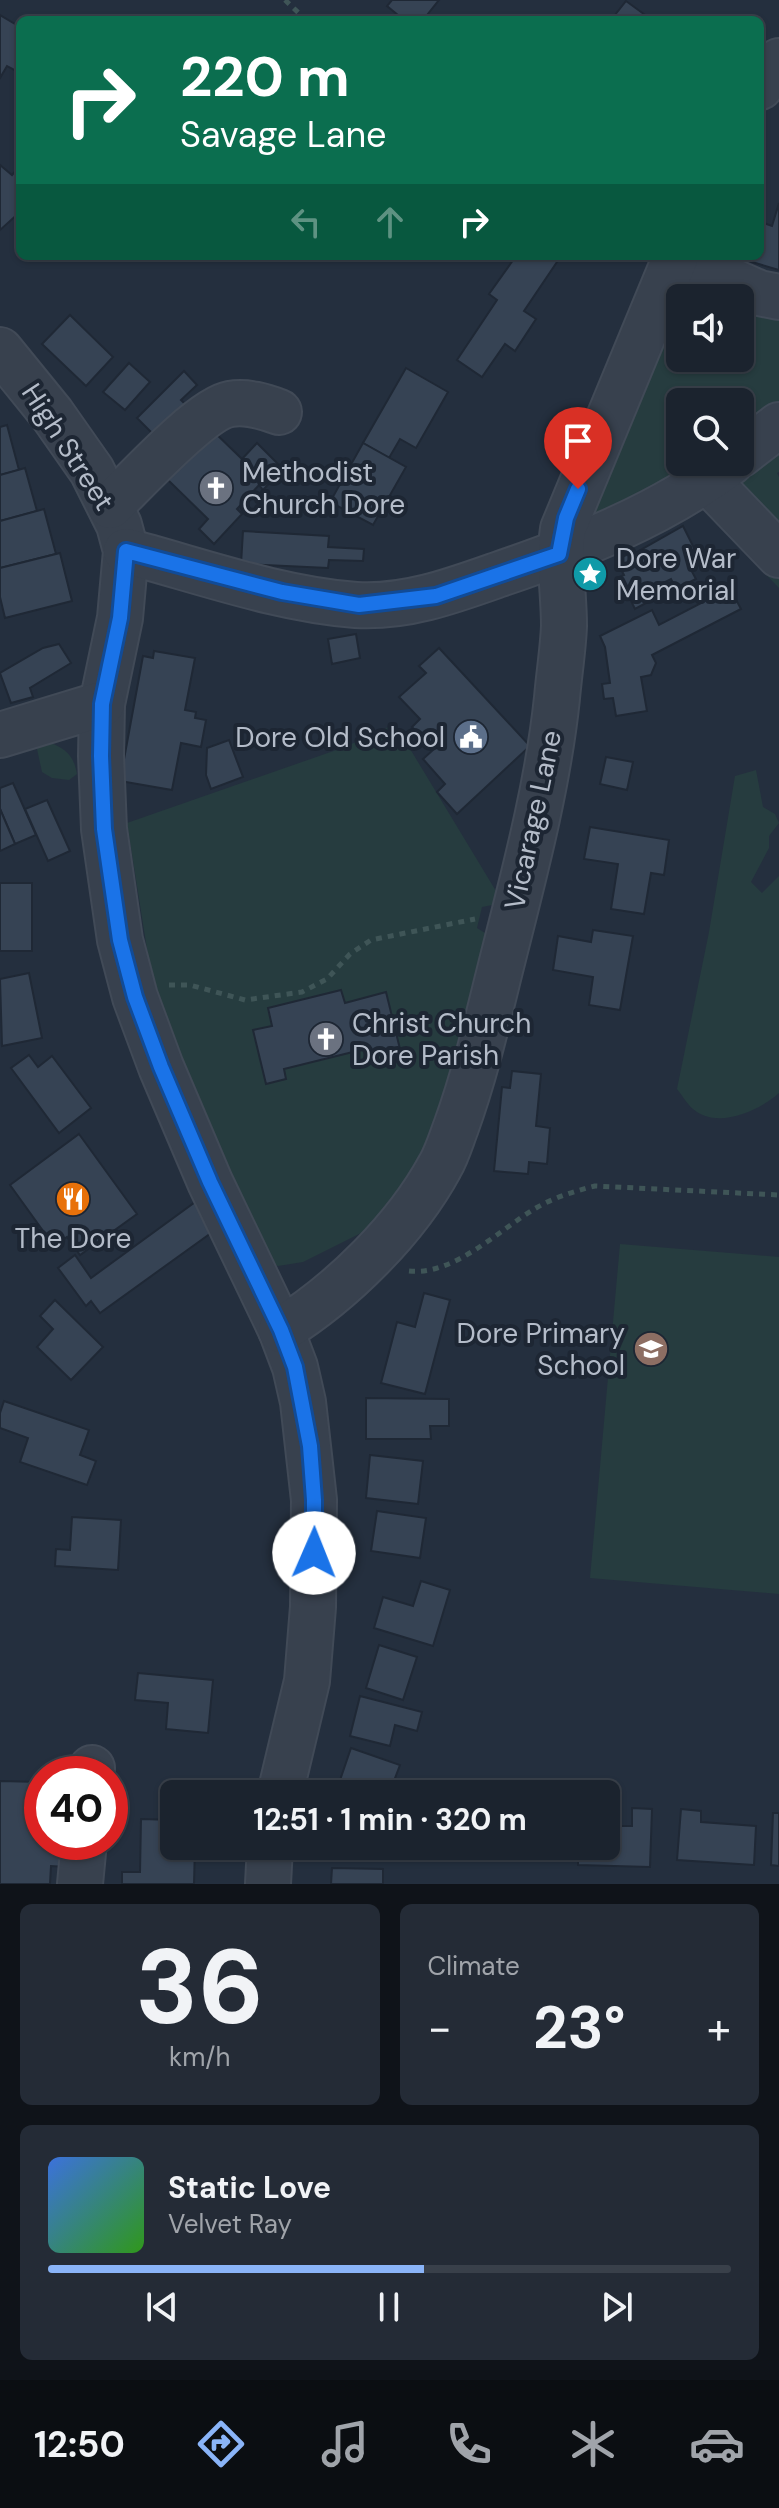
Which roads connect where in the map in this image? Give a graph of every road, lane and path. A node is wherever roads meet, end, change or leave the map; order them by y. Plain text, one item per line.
1 (285, 0) edge
2 (302, 16) edge
3 (779, 61) edge
4 (764, 82) edge
5 (673, 260) edge
6 (684, 260) edge
7 (779, 297) edge
8 (0, 350) edge
9 (279, 412) dead end
10 (779, 425) edge
11 (754, 444) edge
12 (709, 476) edge
13 (732, 476) edge
14 (110, 506) junction
15 (126, 551) junction
16 (559, 554) junction
17 (779, 555) edge
18 (102, 704) junction
19 (0, 735) edge
20 (511, 926) junction
21 (135, 997) junction
22 (779, 1195) edge
23 (365, 1262) junction
24 (281, 1330) junction
25 (283, 1780) edge
26 (82, 1860) edge
27 (269, 1860) edge
28 (80, 1884) edge
29 (268, 1884) edge

1 - 2 path
3 - 4 street
5 - 16 street, Vicarage Lane
6 - 7 street, Vicarage Lane
8 - 14 street, High Street
9 - 14 street
10 - 11 street
12 - 16 street
13 - 17 street
14 - 15 street, High Street
15 - 16 street
15 - 18 street
16 - 20 street, Vicarage Lane
18 - 19 street
18 - 21 street
20 - 21 path
20 - 23 street, Vicarage Lane
21 - 24 street
22 - 23 path
23 - 24 street, Vicarage Lane
24 - 25 street
26 - 28 street
27 - 29 street

